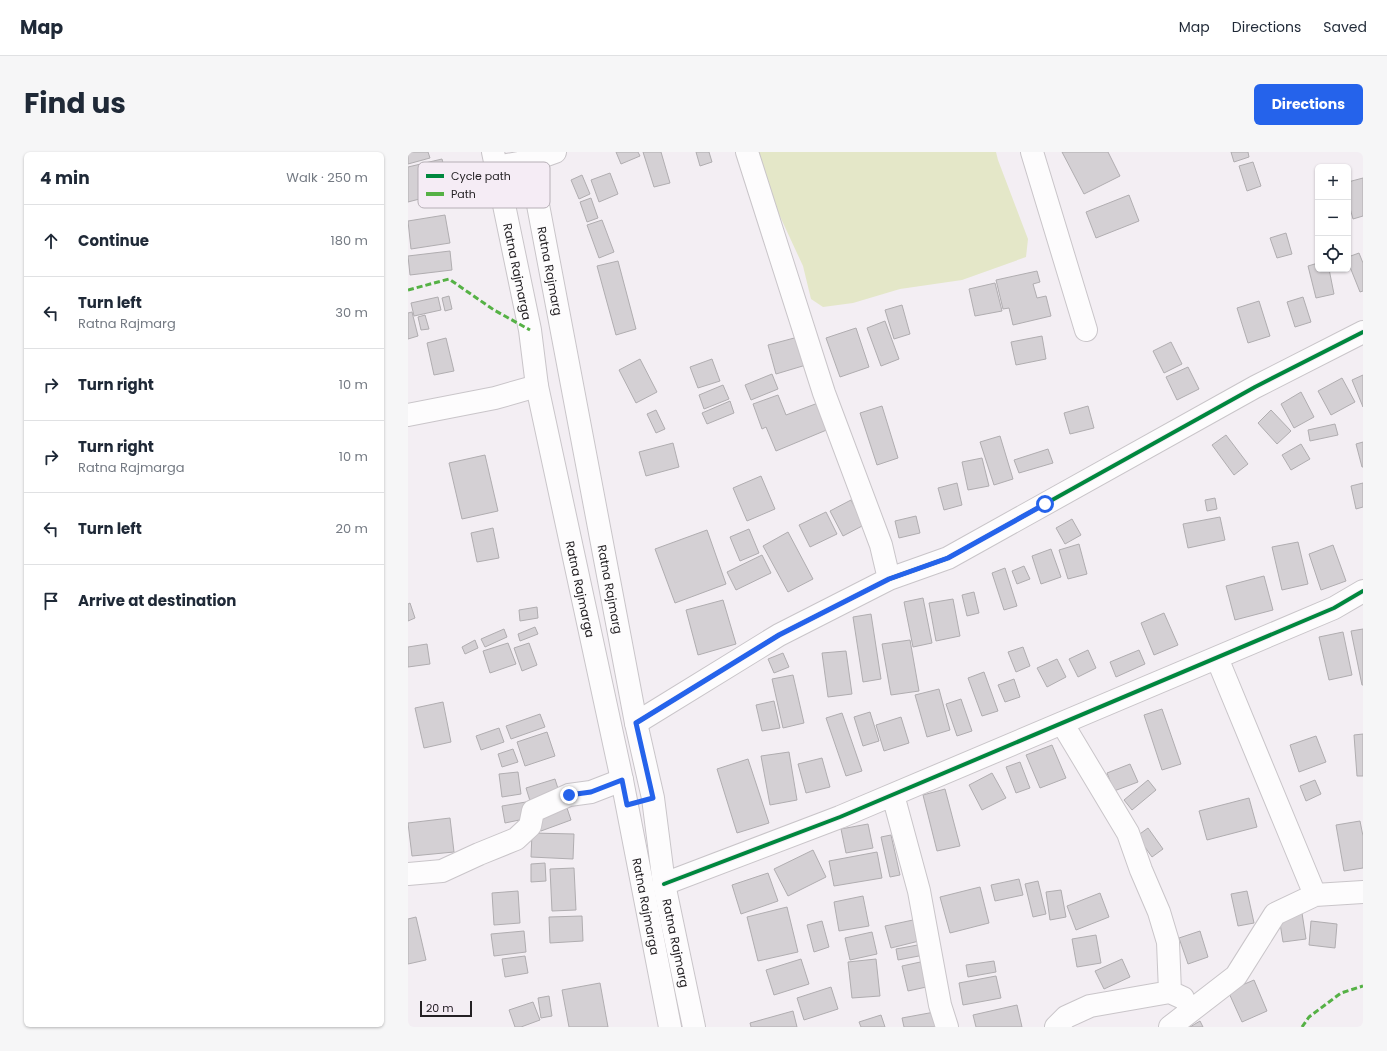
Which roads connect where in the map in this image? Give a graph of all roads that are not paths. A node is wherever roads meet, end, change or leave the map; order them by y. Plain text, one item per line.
1 (555, 152) edge
2 (747, 152) edge
3 (1032, 152) edge
4 (529, 156) edge
5 (495, 160) edge
6 (505, 208) edge
7 (539, 208) edge
8 (1086, 330) dead end
9 (1363, 332) edge
10 (537, 386) junction
11 (408, 415) edge
12 (889, 579) junction
13 (1363, 591) edge
14 (1217, 658) junction
15 (636, 723) junction
16 (1062, 723) junction
17 (622, 780) junction
18 (893, 795) junction
19 (653, 798) junction
20 (627, 805) junction
21 (408, 874) edge
22 (664, 884) junction
23 (1363, 892) edge
24 (1315, 895) junction
25 (1170, 992) junction
26 (1198, 1005) junction
27 (670, 1027) edge
28 (694, 1027) edge
29 (947, 1027) edge
30 (1056, 1027) edge
31 (1170, 1027) edge

1 - 4 street
2 - 12 street
3 - 8 street
4 - 5 street
6 - 10 street, Ratna Rajmarga
7 - 15 street, Ratna Rajmarg
9 - 12 street
10 - 11 street
10 - 17 street, Ratna Rajmarga
12 - 15 street
13 - 14 street
14 - 16 street
14 - 24 street
15 - 19 street, Ratna Rajmarg
16 - 18 street
16 - 25 street
17 - 20 street, Ratna Rajmarga
17 - 21 street
18 - 22 street
18 - 29 street
19 - 20 street
19 - 22 street, Ratna Rajmarg
20 - 27 street, Ratna Rajmarga
22 - 28 street, Ratna Rajmarg
23 - 24 street
24 - 26 street
25 - 26 street
25 - 30 street
26 - 31 street

